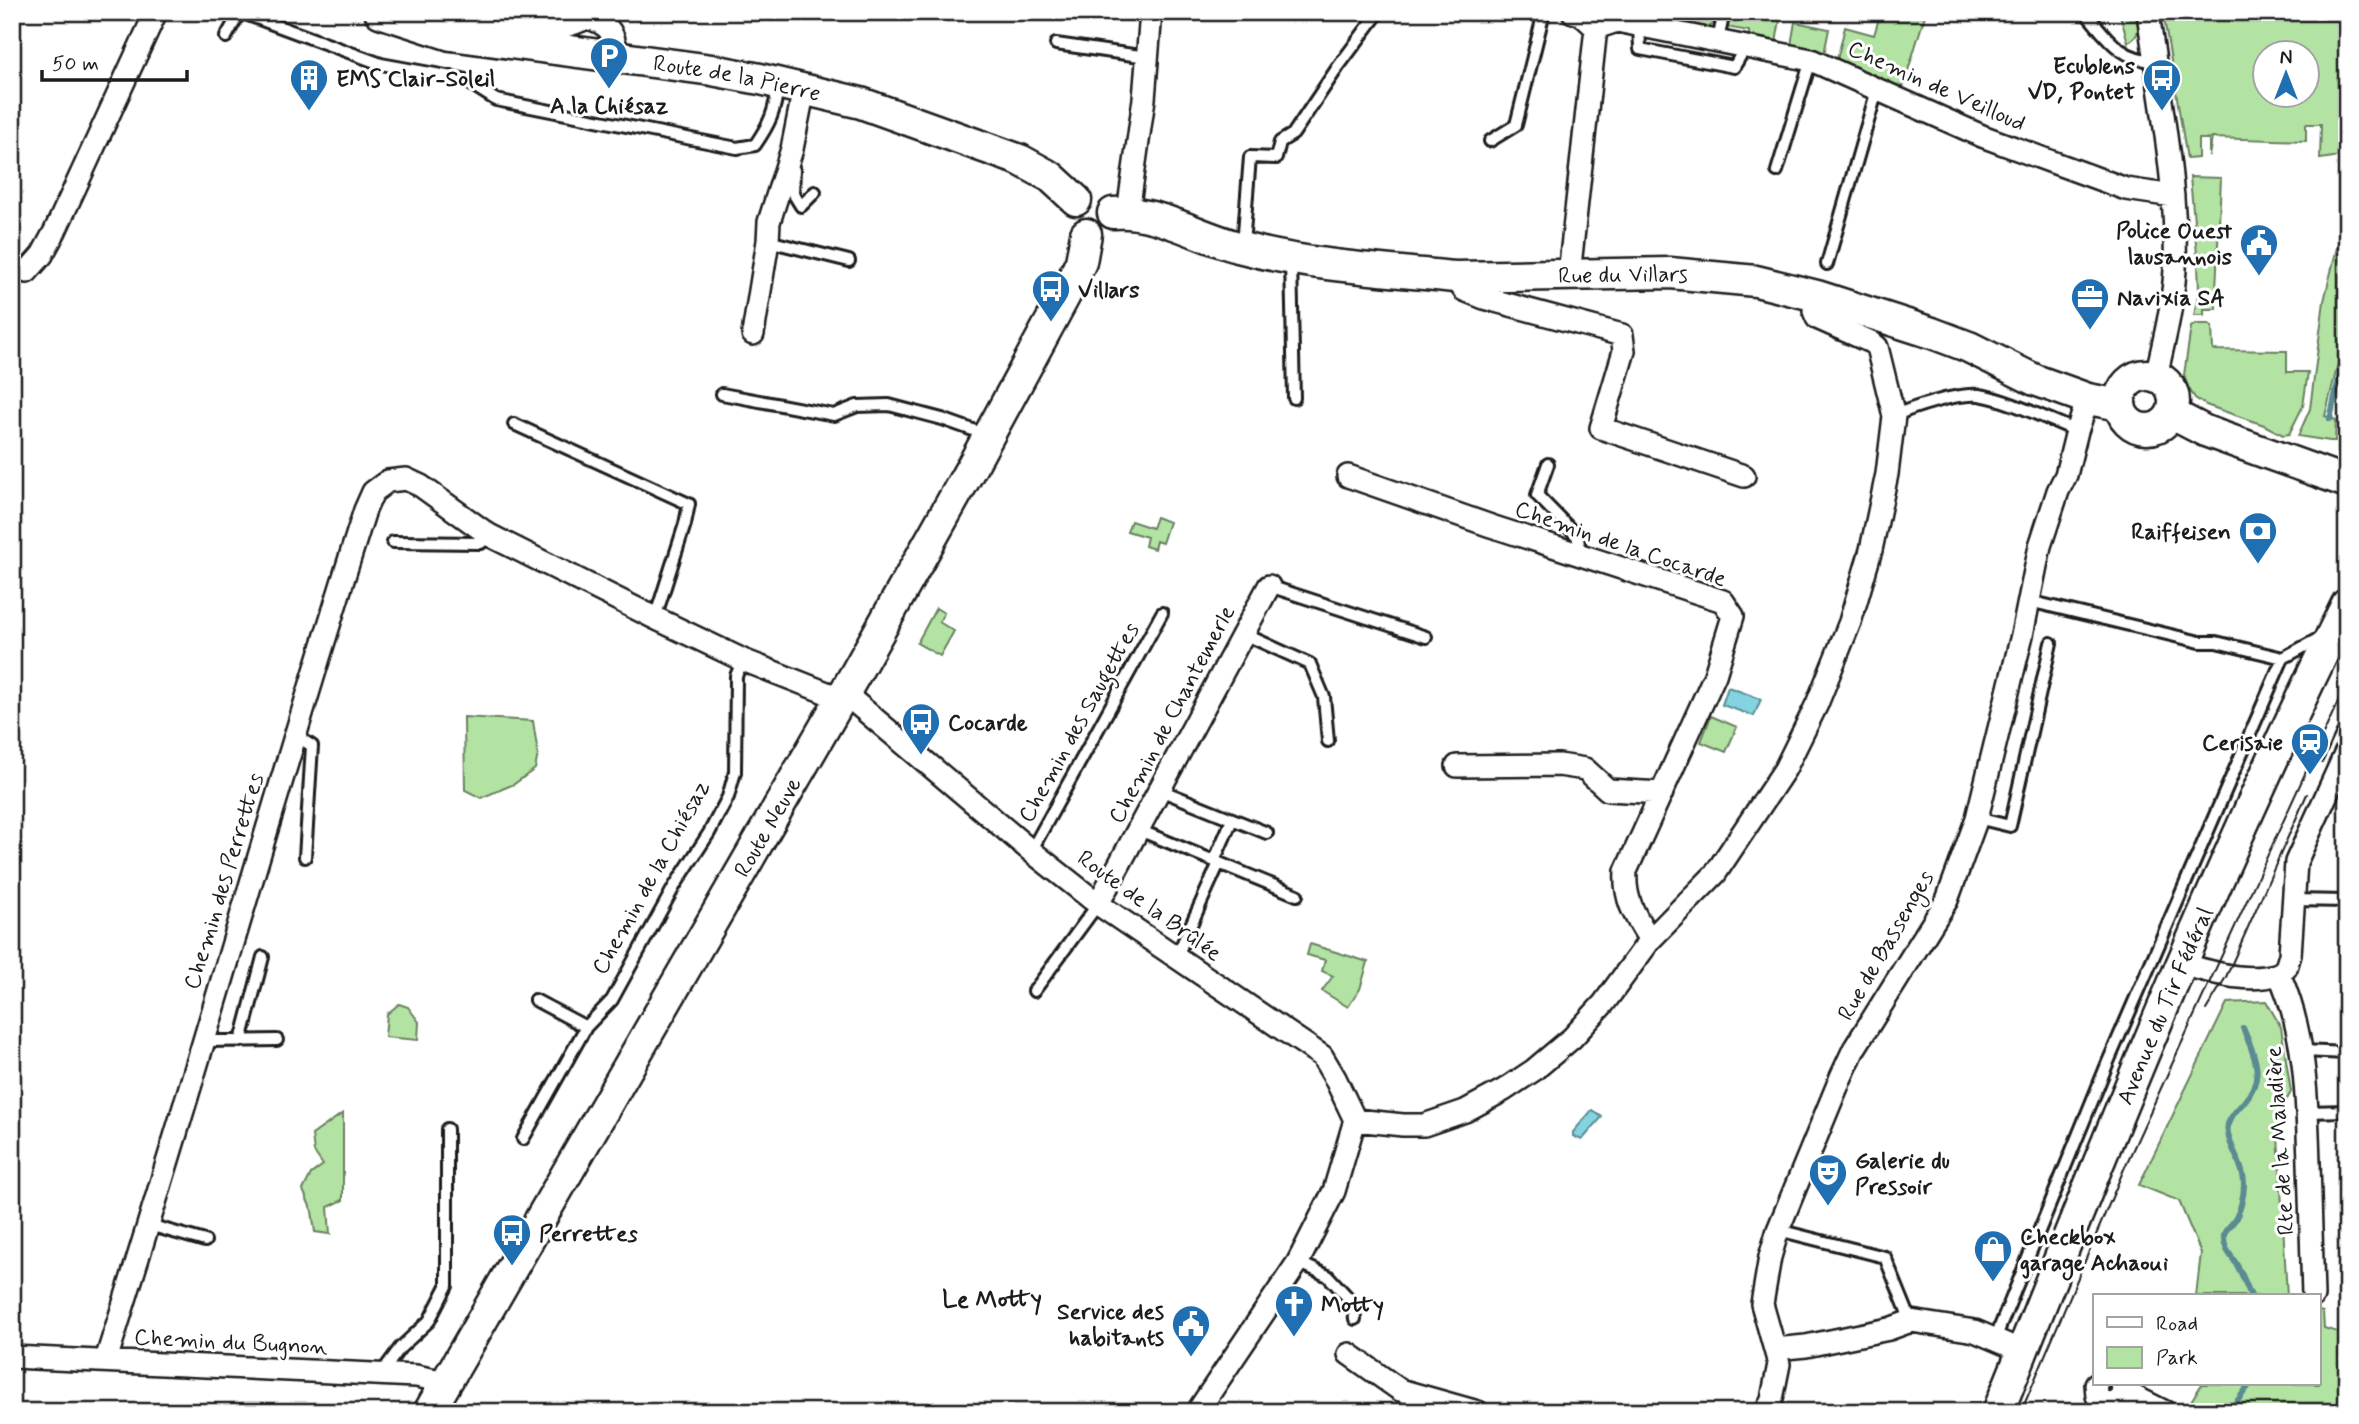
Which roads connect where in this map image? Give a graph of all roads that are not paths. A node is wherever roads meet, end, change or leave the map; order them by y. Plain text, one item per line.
1 (156, 12) edge
2 (380, 12) edge
3 (453, 12) edge
4 (1151, 12) edge
5 (1380, 12) edge
6 (1544, 12) edge
7 (1573, 12) edge
8 (1724, 12) edge
9 (2085, 12) edge
10 (2148, 12) edge
11 (586, 15) edge
12 (1617, 16) edge
13 (1639, 25) junction
14 (1596, 28) junction
15 (226, 37) dead end
16 (1718, 40) junction
17 (1056, 44) dead end
18 (1746, 46) junction
19 (1147, 57) junction
20 (618, 59) junction
21 (1811, 60) junction
22 (2155, 61) junction
23 (791, 86) junction
24 (1877, 90) junction
25 (796, 133) junction
26 (1490, 141) dead end
27 (1777, 171) dead end
28 (815, 192) dead end
29 (2173, 196) junction
30 (1076, 200) junction
31 (1120, 212) junction
32 (1086, 234) junction
33 (768, 242) junction
34 (1243, 248) junction
35 (1291, 258) junction
36 (849, 261) dead end
37 (1827, 264) dead end
38 (27, 272) dead end
39 (1569, 275) junction
40 (1455, 277) junction
41 (1817, 296) junction
42 (753, 334) dead end
43 (2156, 376) junction
44 (722, 394) dead end
45 (1294, 398) dead end
46 (2088, 399) junction
47 (2120, 405) junction
48 (2172, 414) junction
49 (1894, 416) junction
50 (514, 424) dead end
51 (2077, 431) junction
52 (989, 436) junction
53 (1548, 464) dead end
54 (1348, 476) dead end
55 (1744, 476) dead end
56 (2347, 482) edge
57 (489, 536) junction
58 (393, 542) dead end
59 (1582, 555) junction
60 (1269, 586) joint
61 (2029, 601) junction
62 (1162, 613) dead end
63 (2340, 617) edge
64 (655, 618) junction
65 (1244, 634) junction
66 (1426, 637) dead end
67 (2051, 643) dead end
68 (2283, 658) junction
69 (743, 660) junction
70 (1216, 664) dead end
71 (841, 695) junction
72 (295, 735) junction
73 (1328, 740) dead end
74 (2347, 750) edge
75 (1457, 766) dead end
76 (1164, 782) junction
77 (1662, 793) junction
78 (1977, 818) junction
79 (1232, 820) junction
80 (1139, 830) junction
81 (1267, 833) dead end
82 (1031, 851) junction
83 (305, 857) dead end
84 (1217, 862) junction
85 (1297, 895) dead end
86 (2292, 900) junction
87 (2347, 901) edge
88 (1098, 904) junction
89 (1650, 940) junction
90 (263, 957) dead end
91 (1177, 958) junction
92 (2181, 964) junction
93 (2279, 974) junction
94 (1034, 992) dead end
95 (536, 1000) dead end
96 (586, 1027) junction
97 (277, 1040) dead end
98 (202, 1041) junction
99 (241, 1041) junction
100 (2302, 1051) junction
101 (2347, 1053) edge
102 (2347, 1111) edge
103 (2307, 1112) junction
104 (1355, 1120) junction
105 (447, 1129) dead end
106 (523, 1139) dead end
107 (149, 1225) junction
108 (1778, 1230) junction
109 (205, 1241) dead end
110 (1298, 1262) junction
111 (2313, 1294) edge
112 (1355, 1319) dead end
113 (1912, 1321) junction
114 (1995, 1339) junction
115 (1775, 1349) junction
116 (2022, 1351) junction
117 (1349, 1354) dead end
118 (12, 1357) edge
119 (106, 1360) junction
120 (380, 1375) junction
121 (444, 1385) junction
122 (2096, 1386) edge
123 (2116, 1397) edge
124 (429, 1412) edge
125 (1197, 1412) edge
126 (1478, 1412) edge
127 (1766, 1412) edge
128 (1998, 1412) edge
129 (2165, 1412) edge

1 - 38 street
2 - 20 main road, Route de la Pierre
3 - 11 street
4 - 19 street
5 - 34 lane
6 - 26 lane
7 - 14 street
8 - 16 lane
9 - 22 lane
10 - 22 street
11 - 20 street
12 - 13 street, Chemin de Veilloud
12 - 14 street, Chemin de Veilloud
13 - 16 street, Chemin de Veilloud
13 - 18 lane
14 - 39 street
15 - 23 lane
16 - 18 street, Chemin de Veilloud
17 - 19 lane
18 - 21 street, Chemin de Veilloud
19 - 31 street
20 - 23 main road, Route de la Pierre
21 - 24 street, Chemin de Veilloud
21 - 27 lane
22 - 29 street
23 - 25 street
23 - 30 main road, Route de la Pierre
24 - 29 street, Chemin de Veilloud
24 - 37 lane
25 - 28 lane
25 - 33 street
29 - 43 street
30 - 31 main road
30 - 32 main road
31 - 32 main road
31 - 34 main road, Rue du Villars
32 - 52 main road, Route Neuve
33 - 36 lane
33 - 42 street
34 - 35 main road, Rue du Villars
35 - 40 main road, Rue du Villars
35 - 45 lane
39 - 40 main road, Rue du Villars
39 - 41 main road, Rue du Villars
40 - 55 street
41 - 46 main road, Rue du Villars
41 - 49 street
43 - 47 main road
43 - 48 main road
44 - 52 lane
46 - 47 main road, Rue du Villars
46 - 51 street, Rue de Bassenges
47 - 48 main road
48 - 56 main road
49 - 51 lane
49 - 89 street
50 - 64 lane
51 - 61 street, Rue de Bassenges
52 - 71 main road, Route Neuve
53 - 59 lane
54 - 59 street, Chemin de la Cocarde
57 - 58 lane
57 - 64 street
57 - 72 street, Chemin des Perrettes
59 - 77 street, Chemin de la Cocarde
60 - 65 street, Chemin de Chantemerle
60 - 66 lane
61 - 68 lane
61 - 78 street, Rue de Bassenges
62 - 82 lane, Chemin des Saugettes
63 - 68 lane
63 - 92 main road, Avenue du Tir Fédéral
64 - 69 street
65 - 73 lane
65 - 76 street, Chemin de Chantemerle
67 - 78 lane
68 - 114 lane
69 - 71 street
69 - 96 lane, Chemin de la Chiésaz
70 - 76 lane
71 - 82 street, Route de la Brûlée
71 - 121 main road, Route Neuve
72 - 83 lane
72 - 98 street, Chemin des Perrettes
74 - 86 street
75 - 77 street
76 - 79 lane
76 - 80 street, Chemin de Chantemerle
77 - 89 street, Chemin de la Cocarde
78 - 108 street, Rue de Bassenges
79 - 81 lane
79 - 84 lane
80 - 84 lane
80 - 88 street, Chemin de Chantemerle
82 - 88 street, Route de la Brûlée
84 - 85 lane
84 - 91 lane
86 - 87 lane
86 - 93 street
88 - 91 street, Route de la Brûlée
88 - 94 lane
89 - 104 street
90 - 99 lane
91 - 104 street, Route de la Brûlée
92 - 93 street
92 - 116 main road, Avenue du Tir Fédéral
93 - 100 street, Rte de la Maladière
95 - 96 lane
96 - 106 lane, Chemin de la Chiésaz
97 - 99 lane
98 - 99 lane
98 - 107 street, Chemin des Perrettes
100 - 101 lane
100 - 103 street, Rte de la Maladière
102 - 103 lane
103 - 111 street, Rte de la Maladière
104 - 110 street
105 - 120 lane
107 - 109 lane
107 - 119 street, Chemin des Perrettes
108 - 113 lane
108 - 115 street, Rue de Bassenges
110 - 112 lane
110 - 125 street
113 - 114 street
113 - 115 street
114 - 116 street
115 - 127 street, Rue de Bassenges
116 - 128 main road, Avenue du Tir Fédéral
117 - 126 street
118 - 119 street, Chemin du Bugnon
119 - 120 street, Chemin du Bugnon
120 - 121 street, Chemin du Bugnon
121 - 124 main road, Route Neuve
122 - 123 street
123 - 129 street

